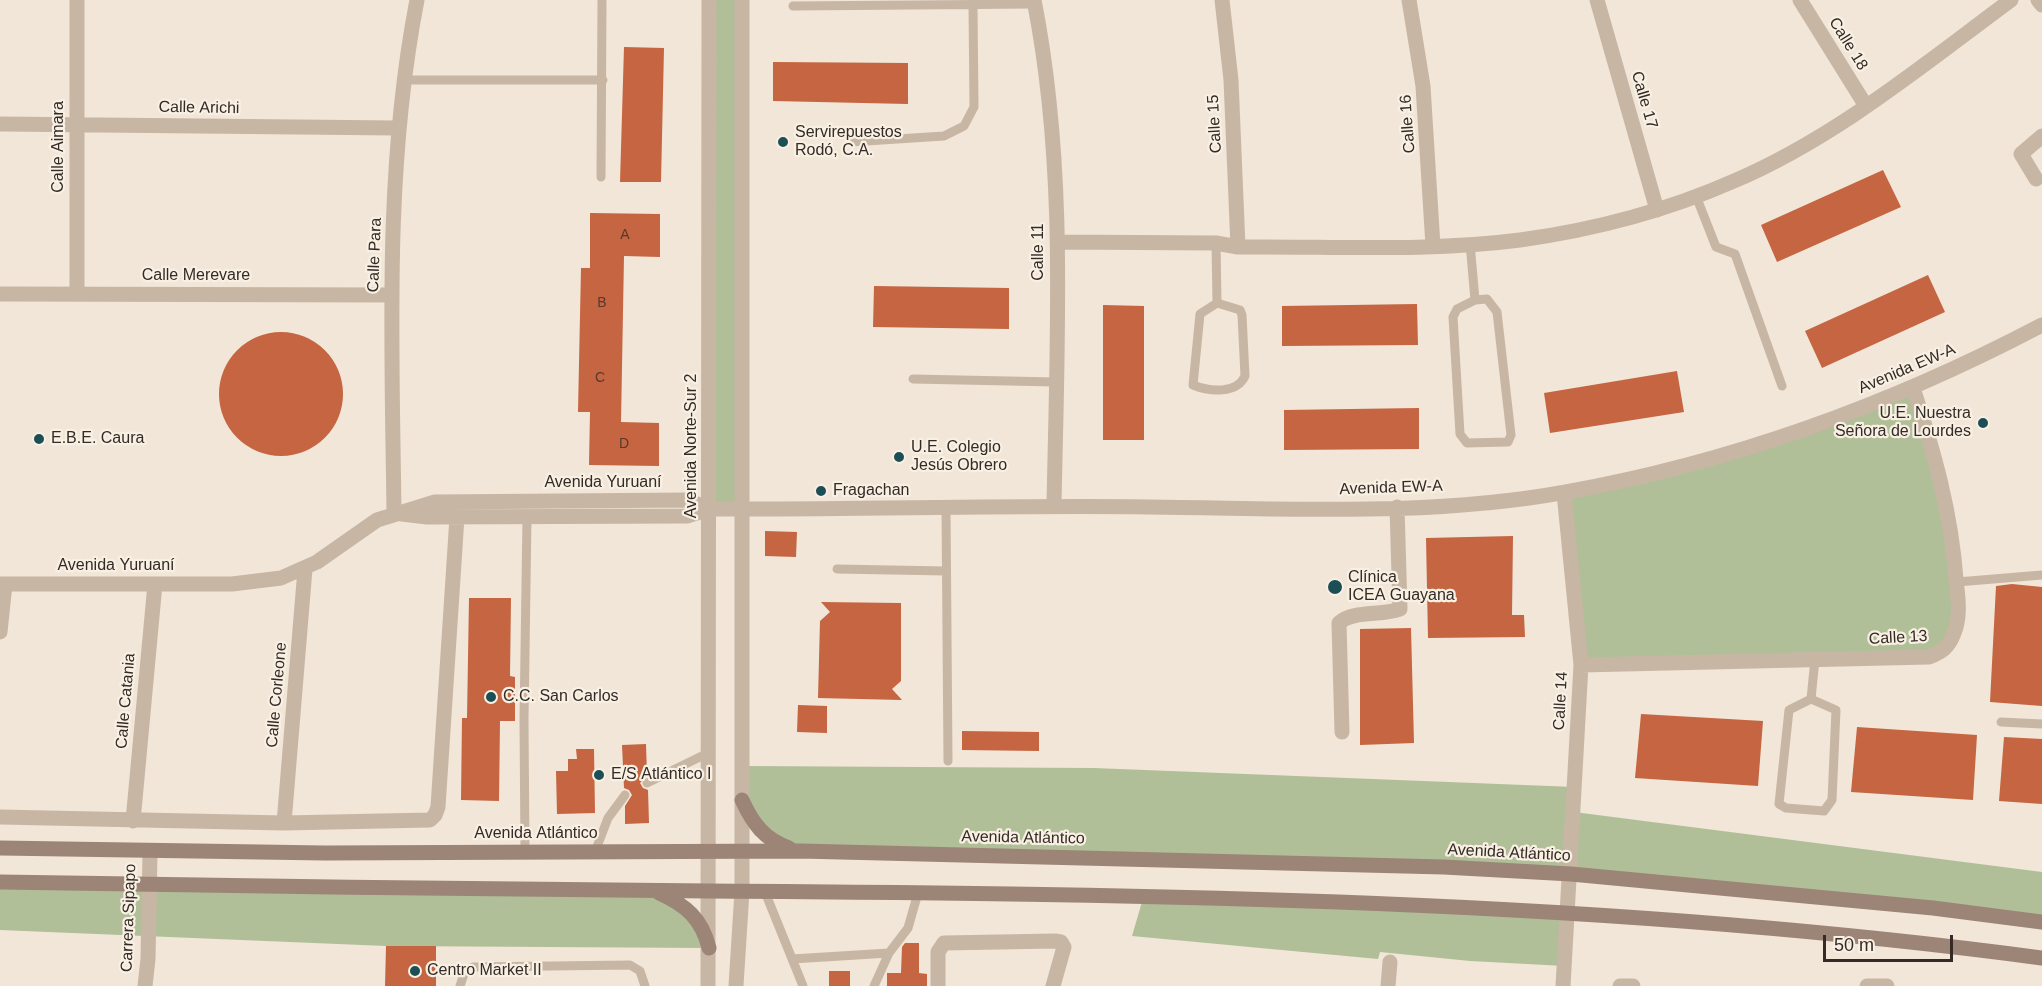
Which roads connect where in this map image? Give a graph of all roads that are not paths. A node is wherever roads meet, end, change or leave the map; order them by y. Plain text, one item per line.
1 (77, 0) edge
2 (417, 0) edge
3 (602, 0) edge
4 (709, 0) edge
5 (742, 0) edge
6 (1222, 0) edge
7 (1409, 0) edge
8 (1597, 0) edge
9 (1800, 0) edge
10 (2012, 0) edge
11 (2038, 0) edge
12 (1034, 2) edge
13 (2042, 5) edge
14 (793, 6) dead end
15 (973, 6) junction
16 (404, 80) junction
17 (603, 80) junction
18 (1866, 106) junction
19 (0, 124) edge
20 (76, 124) junction
21 (398, 128) junction
22 (2042, 136) edge
23 (851, 142) dead end
24 (601, 177) dead end
25 (2036, 180) dead end
26 (1696, 196) junction
27 (1656, 210) junction
28 (1058, 242) junction
29 (1216, 243) junction
30 (1470, 243) junction
31 (1433, 246) junction
32 (1238, 247) junction
33 (77, 293) junction
34 (0, 294) edge
35 (392, 295) junction
36 (1475, 300) junction
37 (1217, 303) junction
38 (2042, 325) edge
39 (914, 379) dead end
40 (1056, 382) junction
41 (1782, 386) dead end
42 (1913, 388) junction
43 (1564, 493) junction
44 (1054, 506) junction
45 (946, 507) junction
46 (1396, 507) junction
47 (710, 509) junction
48 (743, 509) junction
49 (394, 513) junction
50 (458, 517) junction
51 (527, 517) junction
52 (305, 569) junction
53 (837, 569) dead end
54 (946, 571) junction
55 (2042, 575) edge
56 (1957, 582) junction
57 (154, 584) junction
58 (3, 585) edge
59 (0, 632) edge
60 (1815, 659) junction
61 (1581, 665) junction
62 (1812, 699) junction
63 (2001, 722) dead end
64 (2042, 724) edge
65 (1342, 732) dead end
66 (710, 752) junction
67 (948, 762) dead end
68 (647, 783) dead end
69 (625, 795) dead end
70 (742, 800) junction
71 (0, 817) edge
72 (133, 821) junction
73 (284, 823) junction
74 (0, 848) edge
75 (742, 851) junction
76 (150, 852) junction
77 (525, 852) junction
78 (595, 852) junction
79 (710, 852) junction
80 (801, 852) junction
81 (1571, 874) junction
82 (0, 882) edge
83 (149, 884) junction
84 (653, 891) junction
85 (710, 891) junction
86 (742, 891) junction
87 (765, 892) junction
88 (918, 893) junction
89 (1569, 912) junction
90 (2042, 922) edge
91 (709, 948) junction
92 (889, 953) junction
93 (2042, 958) edge
94 (792, 959) junction
95 (1390, 962) dead end
96 (145, 986) edge
97 (460, 986) edge
98 (645, 986) edge
99 (708, 986) edge
100 (736, 986) edge
101 (803, 986) edge
102 (874, 986) edge
103 (938, 986) edge
104 (1053, 986) edge
105 (1388, 986) edge
106 (1563, 986) edge
107 (1620, 986) edge
108 (1633, 986) edge

1 - 20 street, Calle Aimara
2 - 16 street, Calle Para
3 - 17 lane
4 - 47 street, Avenida Norte-Sur 2
5 - 48 street
6 - 32 street, Calle 15
7 - 31 street, Calle 16
8 - 27 street, Calle 17
9 - 18 street, Calle 18
10 - 18 street
11 - 13 street
12 - 15 lane
12 - 28 street, Calle 11
14 - 15 lane
15 - 23 lane
16 - 17 lane
16 - 21 street, Calle Para
17 - 24 lane
18 - 26 street
19 - 20 street, Calle Arichi
20 - 21 street, Calle Arichi
20 - 33 street, Calle Aimara
21 - 35 street, Calle Para
22 - 25 street
26 - 27 street
26 - 41 lane
27 - 30 street
28 - 29 street
28 - 40 street, Calle 11
29 - 32 street
29 - 37 lane
30 - 31 street
30 - 36 lane
31 - 32 street
33 - 34 street, Calle Merevare
33 - 35 street, Calle Merevare
35 - 49 street, Calle Para
36 - 36 lane
37 - 37 lane
38 - 42 street, Avenida EW-A
39 - 40 lane
40 - 44 street, Calle 11
42 - 43 street, Avenida EW-A
42 - 56 street, Calle 13
43 - 46 street, Avenida EW-A
43 - 61 street, Calle 14
44 - 45 street, Avenida EW-A
44 - 46 street, Avenida EW-A
45 - 48 street, Avenida EW-A
45 - 54 lane
46 - 65 street
47 - 48 street, Avenida EW-A
47 - 49 street, Avenida Yuruaní
47 - 51 street, Avenida Yuruaní
47 - 66 street, Avenida Norte-Sur 2
48 - 70 street
49 - 50 street, Avenida Yuruaní
49 - 52 street, Avenida Yuruaní
50 - 51 street, Avenida Yuruaní
50 - 73 street
51 - 77 lane
52 - 57 street, Avenida Yuruaní
52 - 73 street, Calle Corleone
53 - 54 lane
54 - 67 lane
55 - 56 lane
56 - 60 street, Calle 13
57 - 58 street, Avenida Yuruaní
57 - 72 street, Calle Catania
58 - 59 street
60 - 61 street, Calle 13
60 - 62 lane
61 - 81 street, Calle 14
62 - 62 lane
63 - 64 lane
66 - 68 lane
66 - 79 street, Avenida Norte-Sur 2
69 - 78 lane
70 - 75 street
70 - 80 main road
71 - 72 street
72 - 73 street
74 - 76 main road, Avenida Atlántico
75 - 79 main road, Avenida Atlántico
75 - 80 main road, Avenida Atlántico
75 - 86 street
76 - 77 main road, Avenida Atlántico
76 - 83 street, Carrera Sipapo
77 - 78 main road, Avenida Atlántico
78 - 79 main road, Avenida Atlántico
79 - 85 street, Avenida Norte-Sur 2
80 - 81 main road, Avenida Atlántico
81 - 89 street, Calle 14
81 - 90 main road, Avenida Atlántico
82 - 83 main road
83 - 84 main road
83 - 96 street, Carrera Sipapo
84 - 85 main road
84 - 91 main road
85 - 86 main road
85 - 91 street, Avenida Norte-Sur 2
86 - 87 main road
86 - 100 street
87 - 88 main road
87 - 94 lane
88 - 89 main road
88 - 92 lane
89 - 93 main road
89 - 106 street, Calle 14
91 - 99 street, Avenida Norte-Sur 2
92 - 94 lane
92 - 102 lane
94 - 101 lane
95 - 105 street
97 - 98 lane
103 - 104 street
107 - 108 street

